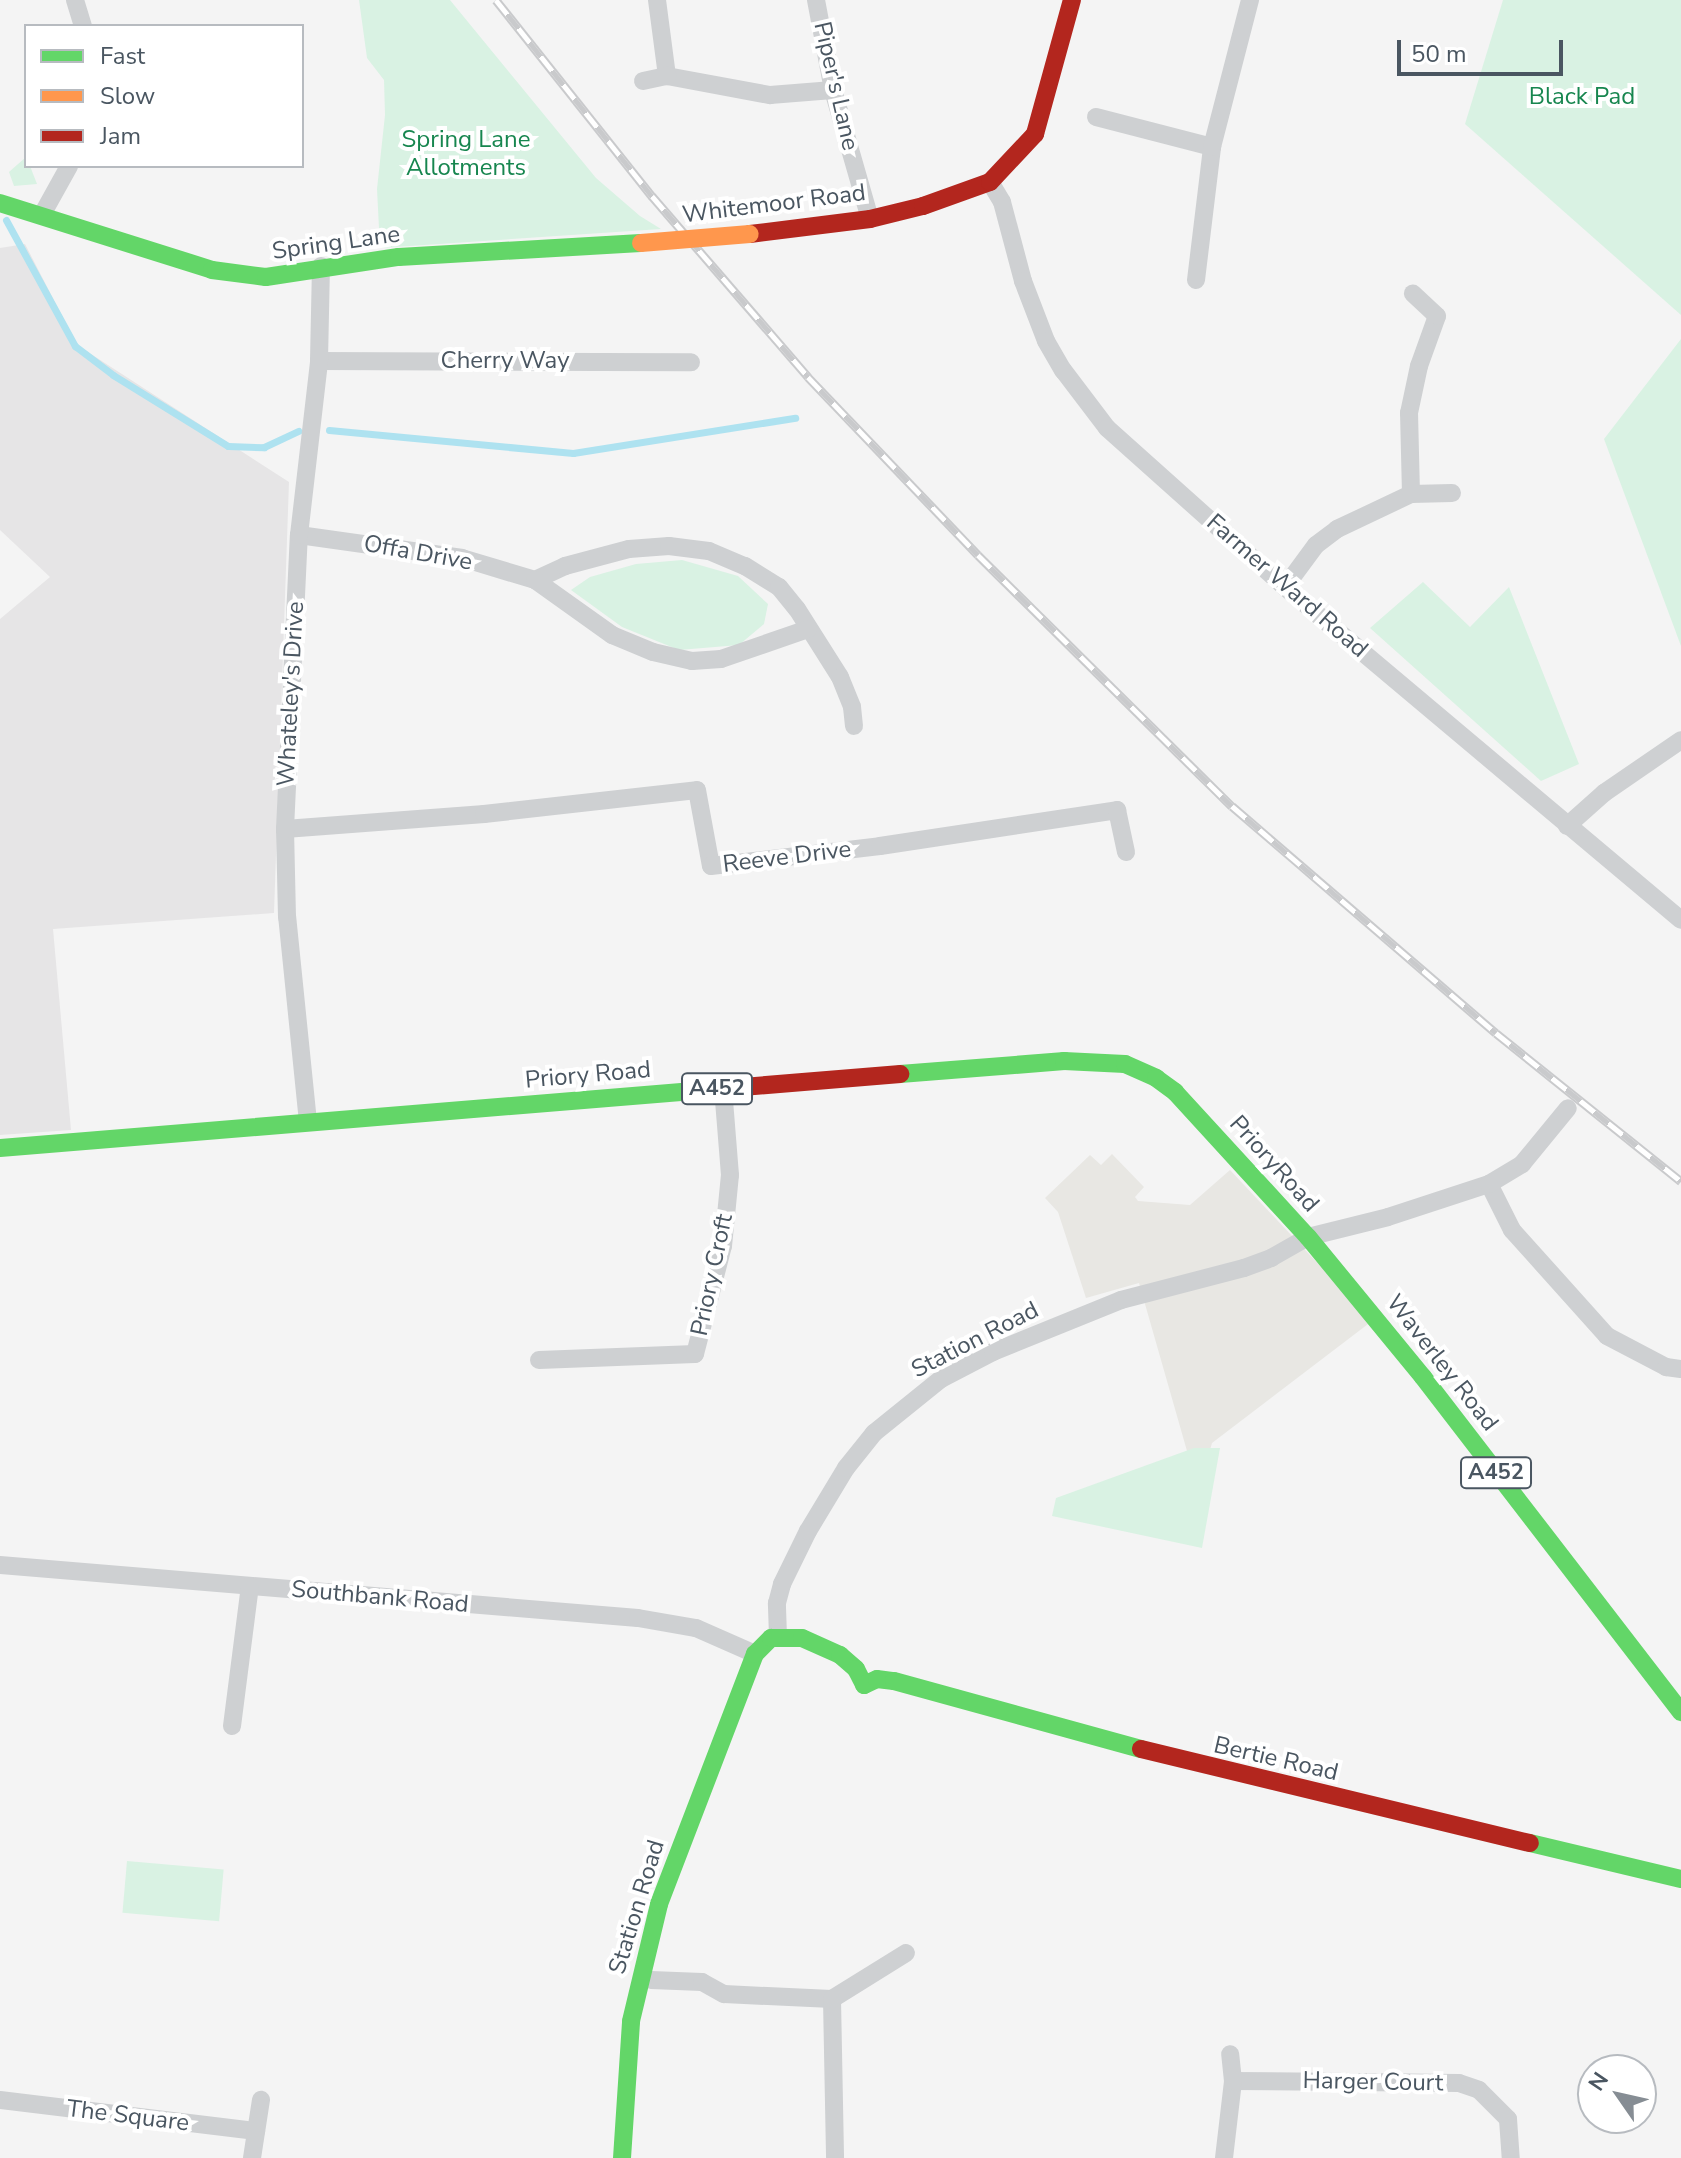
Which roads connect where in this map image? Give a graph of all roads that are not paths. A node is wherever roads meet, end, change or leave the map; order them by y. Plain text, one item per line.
1 (75, 0) edge
2 (657, 0) edge
3 (816, 0) edge
4 (1072, 0) edge
5 (1250, 0) edge
6 (82, 24) edge
7 (667, 76) junction
8 (643, 81) dead end
9 (833, 90) junction
10 (1096, 117) dead end
11 (1212, 147) junction
12 (68, 168) edge
13 (990, 182) junction
14 (0, 203) edge
15 (43, 213) junction
16 (870, 219) junction
17 (641, 243) joint
18 (321, 266) junction
19 (1196, 280) dead end
20 (1413, 294) dead end
21 (319, 361) junction
22 (691, 362) dead end
23 (1452, 493) dead end
24 (1411, 494) junction
25 (299, 535) junction
26 (535, 580) junction
27 (1285, 587) junction
28 (808, 629) junction
29 (854, 726) dead end
30 (1681, 740) edge
31 (1567, 826) junction
32 (285, 829) junction
33 (1126, 852) dead end
34 (1681, 920) edge
35 (723, 1088) junction
36 (1568, 1108) dead end
37 (308, 1122) junction
38 (1205, 1125) joint
39 (0, 1148) edge
40 (1489, 1184) junction
41 (1308, 1237) junction
42 (539, 1360) dead end
43 (1681, 1369) edge
44 (0, 1565) edge
45 (250, 1586) junction
46 (778, 1636) junction
47 (755, 1654) junction
48 (1681, 1712) edge
49 (232, 1726) dead end
50 (1681, 1879) edge
51 (906, 1953) dead end
52 (651, 1980) dead end
53 (832, 1999) junction
54 (1230, 2054) dead end
55 (1233, 2081) junction
56 (0, 2100) edge
57 (261, 2100) dead end
58 (256, 2131) junction
59 (252, 2158) edge
60 (622, 2158) edge
61 (835, 2158) edge
62 (1224, 2158) edge
63 (1511, 2158) edge

1 - 6 street
2 - 7 street
3 - 9 street, Piper's Lane
4 - 13 street, Whitemoor Road
5 - 11 street
7 - 8 street
7 - 9 street
9 - 16 street, Piper's Lane
10 - 11 street
11 - 19 street
12 - 15 street
13 - 16 street, Whitemoor Road
13 - 27 street, Farmer Ward Road
14 - 15 street, Spring Lane
15 - 18 street, Spring Lane
16 - 17 street, Whitemoor Road, bridge
17 - 18 street, Spring Lane
18 - 21 street, Whateley's Drive
20 - 24 street
21 - 22 street, Cherry Way
21 - 25 street, Whateley's Drive
23 - 24 street
24 - 27 street
25 - 26 street, Offa Drive
25 - 32 street, Whateley's Drive
26 - 28 street, Offa Drive
26 - 28 street
27 - 31 street, Farmer Ward Road
28 - 29 street
30 - 31 street
31 - 34 street, Farmer Ward Road
32 - 33 street, Reeve Drive
32 - 37 street, Whateley's Drive
35 - 37 street, Priory Road / A452
35 - 38 street, Priory Road / A452
35 - 42 street, Priory Croft
36 - 40 street, Station Road
37 - 39 street, Priory Road / A452
38 - 41 street, PrioryRoad / A452
40 - 41 street, Station Road
40 - 43 street
41 - 46 street, Station Road
41 - 48 street, Waverley Road / A452
44 - 45 street, Southbank Road
45 - 47 street, Southbank Road
45 - 49 street
46 - 47 street
46 - 50 street, Bertie Road
47 - 60 street, Station Road
51 - 53 street
52 - 53 street
53 - 61 street
54 - 55 street
55 - 62 street
55 - 63 street, Harger Court
56 - 58 street, The Square
57 - 58 street
58 - 59 street

